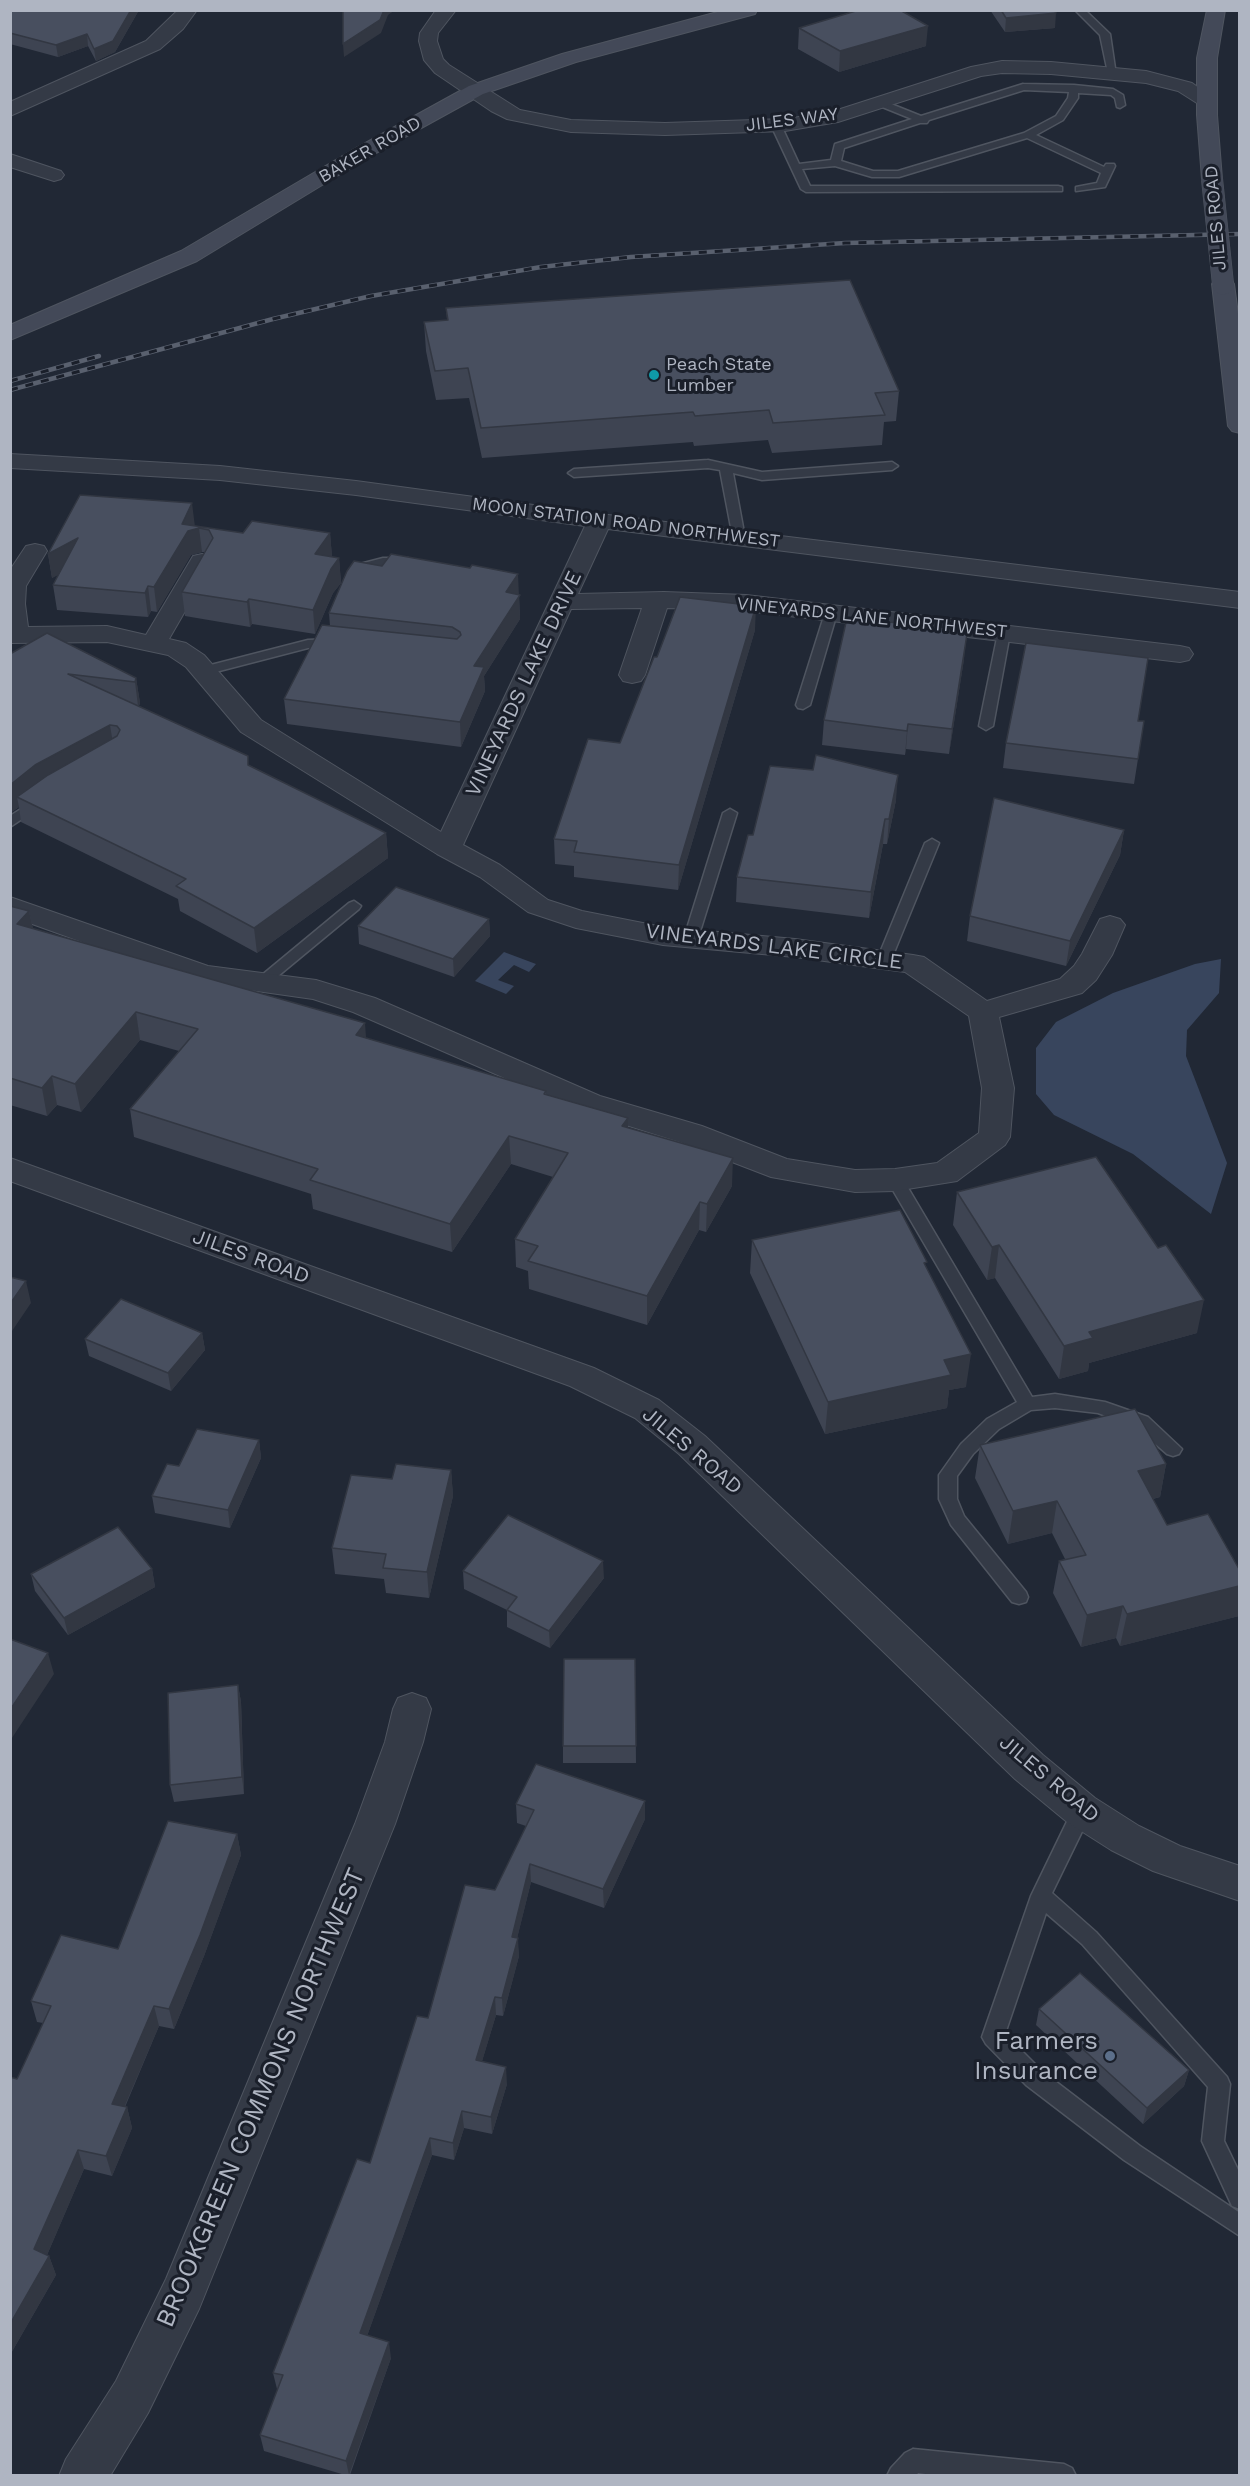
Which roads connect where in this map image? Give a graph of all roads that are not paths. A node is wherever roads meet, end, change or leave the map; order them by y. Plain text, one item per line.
1 (188, 10) edge
2 (447, 10) edge
3 (748, 10) edge
4 (1079, 10) edge
5 (1216, 10) edge
6 (1207, 58) junction
7 (1113, 73) junction
8 (1146, 77) junction
9 (1074, 88) junction
10 (476, 90) junction
11 (995, 96) junction
12 (1207, 101) junction
13 (878, 102) junction
14 (1008, 103) dead end
15 (970, 104) junction
16 (1120, 105) dead end
17 (10, 110) edge
18 (946, 111) junction
19 (983, 111) dead end
20 (959, 118) dead end
21 (1036, 118) dead end
22 (921, 119) junction
23 (776, 125) junction
24 (1049, 125) junction
25 (1011, 126) dead end
26 (898, 127) junction
27 (934, 127) dead end
28 (985, 133) dead end
29 (876, 134) junction
30 (908, 134) dead end
31 (1028, 135) junction
32 (854, 141) junction
33 (887, 141) dead end
34 (961, 141) dead end
35 (1002, 142) junction
36 (865, 148) dead end
37 (935, 150) dead end
38 (976, 150) junction
39 (913, 157) dead end
40 (950, 158) junction
41 (10, 160) edge
42 (836, 163) junction
43 (891, 164) dead end
44 (927, 165) junction
45 (795, 167) junction
46 (904, 173) junction
47 (54, 175) dead end
48 (1058, 189) dead end
49 (1080, 189) dead end
50 (10, 333) edge
51 (1239, 426) edge
52 (10, 461) edge
53 (892, 466) dead end
54 (726, 468) junction
55 (574, 473) dead end
56 (600, 521) junction
57 (739, 538) junction
58 (35, 550) dead end
59 (202, 561) edge
60 (422, 563) edge
61 (348, 585) edge
62 (657, 600) junction
63 (1239, 600) edge
64 (562, 602) junction
65 (831, 613) junction
66 (1004, 633) junction
67 (13, 635) edge
68 (153, 644) junction
69 (346, 644) edge
70 (1180, 654) dead end
71 (204, 671) junction
72 (632, 675) dead end
73 (803, 705) dead end
74 (986, 726) dead end
75 (46, 795) edge
76 (730, 813) dead end
77 (10, 823) edge
78 (933, 843) dead end
79 (447, 848) junction
80 (10, 906) edge
81 (354, 906) dead end
82 (1110, 925) dead end
83 (691, 938) junction
84 (884, 960) junction
85 (261, 983) junction
86 (983, 1012) junction
87 (10, 1169) edge
88 (895, 1180) junction
89 (1028, 1404) junction
90 (1173, 1449) dead end
91 (1019, 1597) dead end
92 (412, 1709) dead end
93 (1082, 1810) junction
94 (1239, 1884) edge
95 (1041, 1896) junction
96 (1239, 2199) edge
97 (1239, 2226) edge
98 (83, 2475) edge
99 (899, 2475) edge
100 (1064, 2475) edge

1 - 17 street
2 - 10 street, JILES WAY
3 - 10 main road, BAKER ROAD
4 - 7 lane
5 - 6 main road, JILES ROAD
6 - 8 street, JILES WAY
6 - 12 main road, JILES ROAD
7 - 8 street, JILES WAY
7 - 13 street, JILES WAY
8 - 12 street, JILES WAY
9 - 11 lane
9 - 16 lane
9 - 24 lane
10 - 23 street, JILES WAY
10 - 50 main road, BAKER ROAD
11 - 14 lane
11 - 15 lane
12 - 51 main road, JILES ROAD, bridge
13 - 22 lane
13 - 23 street, JILES WAY
15 - 18 lane
15 - 19 lane
18 - 20 lane
18 - 22 lane
21 - 24 lane
22 - 26 lane
22 - 27 lane
23 - 45 lane
24 - 31 lane
25 - 31 lane
26 - 29 lane
26 - 30 lane
28 - 35 lane
29 - 32 lane
29 - 33 lane
31 - 35 lane
31 - 49 lane
32 - 36 lane
32 - 42 lane
34 - 38 lane
35 - 38 lane
37 - 40 lane
38 - 40 lane
39 - 44 lane
40 - 44 lane
41 - 47 street
42 - 45 lane
42 - 46 lane
43 - 46 lane
44 - 46 lane
45 - 48 lane
52 - 56 street, MOON STATION ROAD NORTHWEST
53 - 54 lane
54 - 55 lane
54 - 57 lane
56 - 57 street, MOON STATION ROAD NORTHWEST
56 - 64 street, VINEYARDS LAKE DRIVE
57 - 63 street, MOON STATION ROAD NORTHWEST
58 - 67 street
59 - 68 street
60 - 61 lane
62 - 64 street, VINEYARDS LANE NORTHWEST
62 - 65 street, VINEYARDS LANE NORTHWEST
62 - 72 street
64 - 79 street, VINEYARDS LAKE DRIVE
65 - 66 street, VINEYARDS LANE NORTHWEST
65 - 73 lane
66 - 70 street, VINEYARDS LANE NORTHWEST
66 - 74 lane
67 - 68 street, VINEYARDS LAKE CIRCLE
68 - 71 street, VINEYARDS LAKE CIRCLE
69 - 71 lane
71 - 79 street, VINEYARDS LAKE CIRCLE
75 - 77 lane
76 - 83 lane
78 - 84 lane
79 - 83 street, VINEYARDS LAKE CIRCLE
80 - 85 street
81 - 85 lane
82 - 86 street
83 - 84 street, VINEYARDS LAKE CIRCLE
84 - 86 street, VINEYARDS LAKE CIRCLE
85 - 88 street
86 - 88 street
87 - 93 street, JILES ROAD
88 - 89 lane
89 - 90 lane
89 - 91 lane
92 - 98 street, BROOKGREEN COMMONS NORTHWEST
93 - 94 street, JILES ROAD
93 - 95 lane
95 - 96 lane
95 - 97 lane
99 - 100 lane

